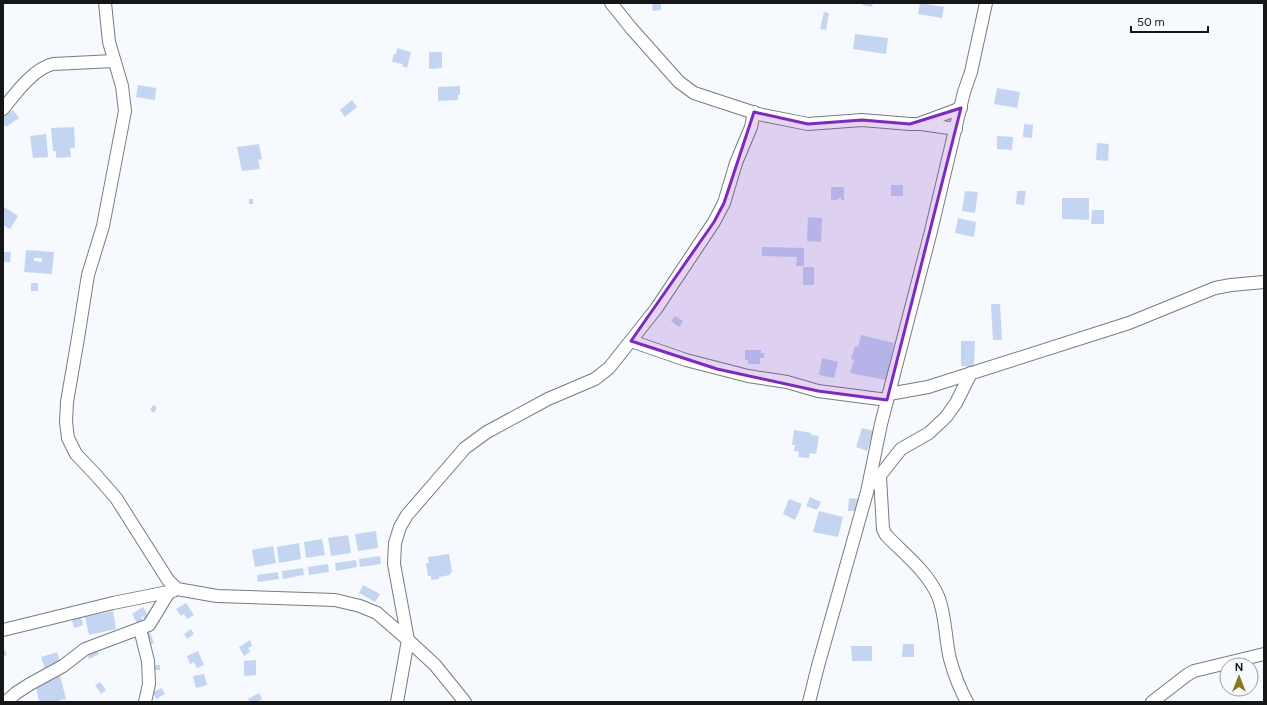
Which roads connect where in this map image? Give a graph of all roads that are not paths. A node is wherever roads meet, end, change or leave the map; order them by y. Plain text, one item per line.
1 (104, 3) edge
2 (611, 3) edge
3 (986, 3) edge
4 (114, 61) junction
5 (961, 108) junction
6 (3, 109) edge
7 (754, 112) junction
8 (918, 124) junction
9 (956, 129) junction
10 (1264, 282) edge
11 (631, 341) junction
12 (970, 373) junction
13 (888, 397) junction
14 (880, 477) junction
15 (867, 492) junction
16 (173, 591) junction
17 (140, 629) junction
18 (3, 630) edge
19 (408, 640) junction
20 (1264, 654) edge
21 (6, 702) edge
22 (145, 702) edge
23 (397, 702) edge
24 (465, 702) edge
25 (809, 702) edge
26 (967, 702) edge
27 (1152, 702) edge

1 - 4 street
2 - 7 street
3 - 5 street
4 - 6 street
4 - 16 street
5 - 8 street
5 - 9 street
7 - 8 street
7 - 11 street
8 - 9 street
9 - 13 street
10 - 12 street
11 - 13 street
11 - 19 street
12 - 13 street
12 - 14 street
13 - 15 street
14 - 15 street
14 - 26 street
15 - 25 street
16 - 17 street
16 - 18 street
16 - 19 street
17 - 21 street
17 - 22 street
19 - 23 street
19 - 24 street
20 - 27 street

